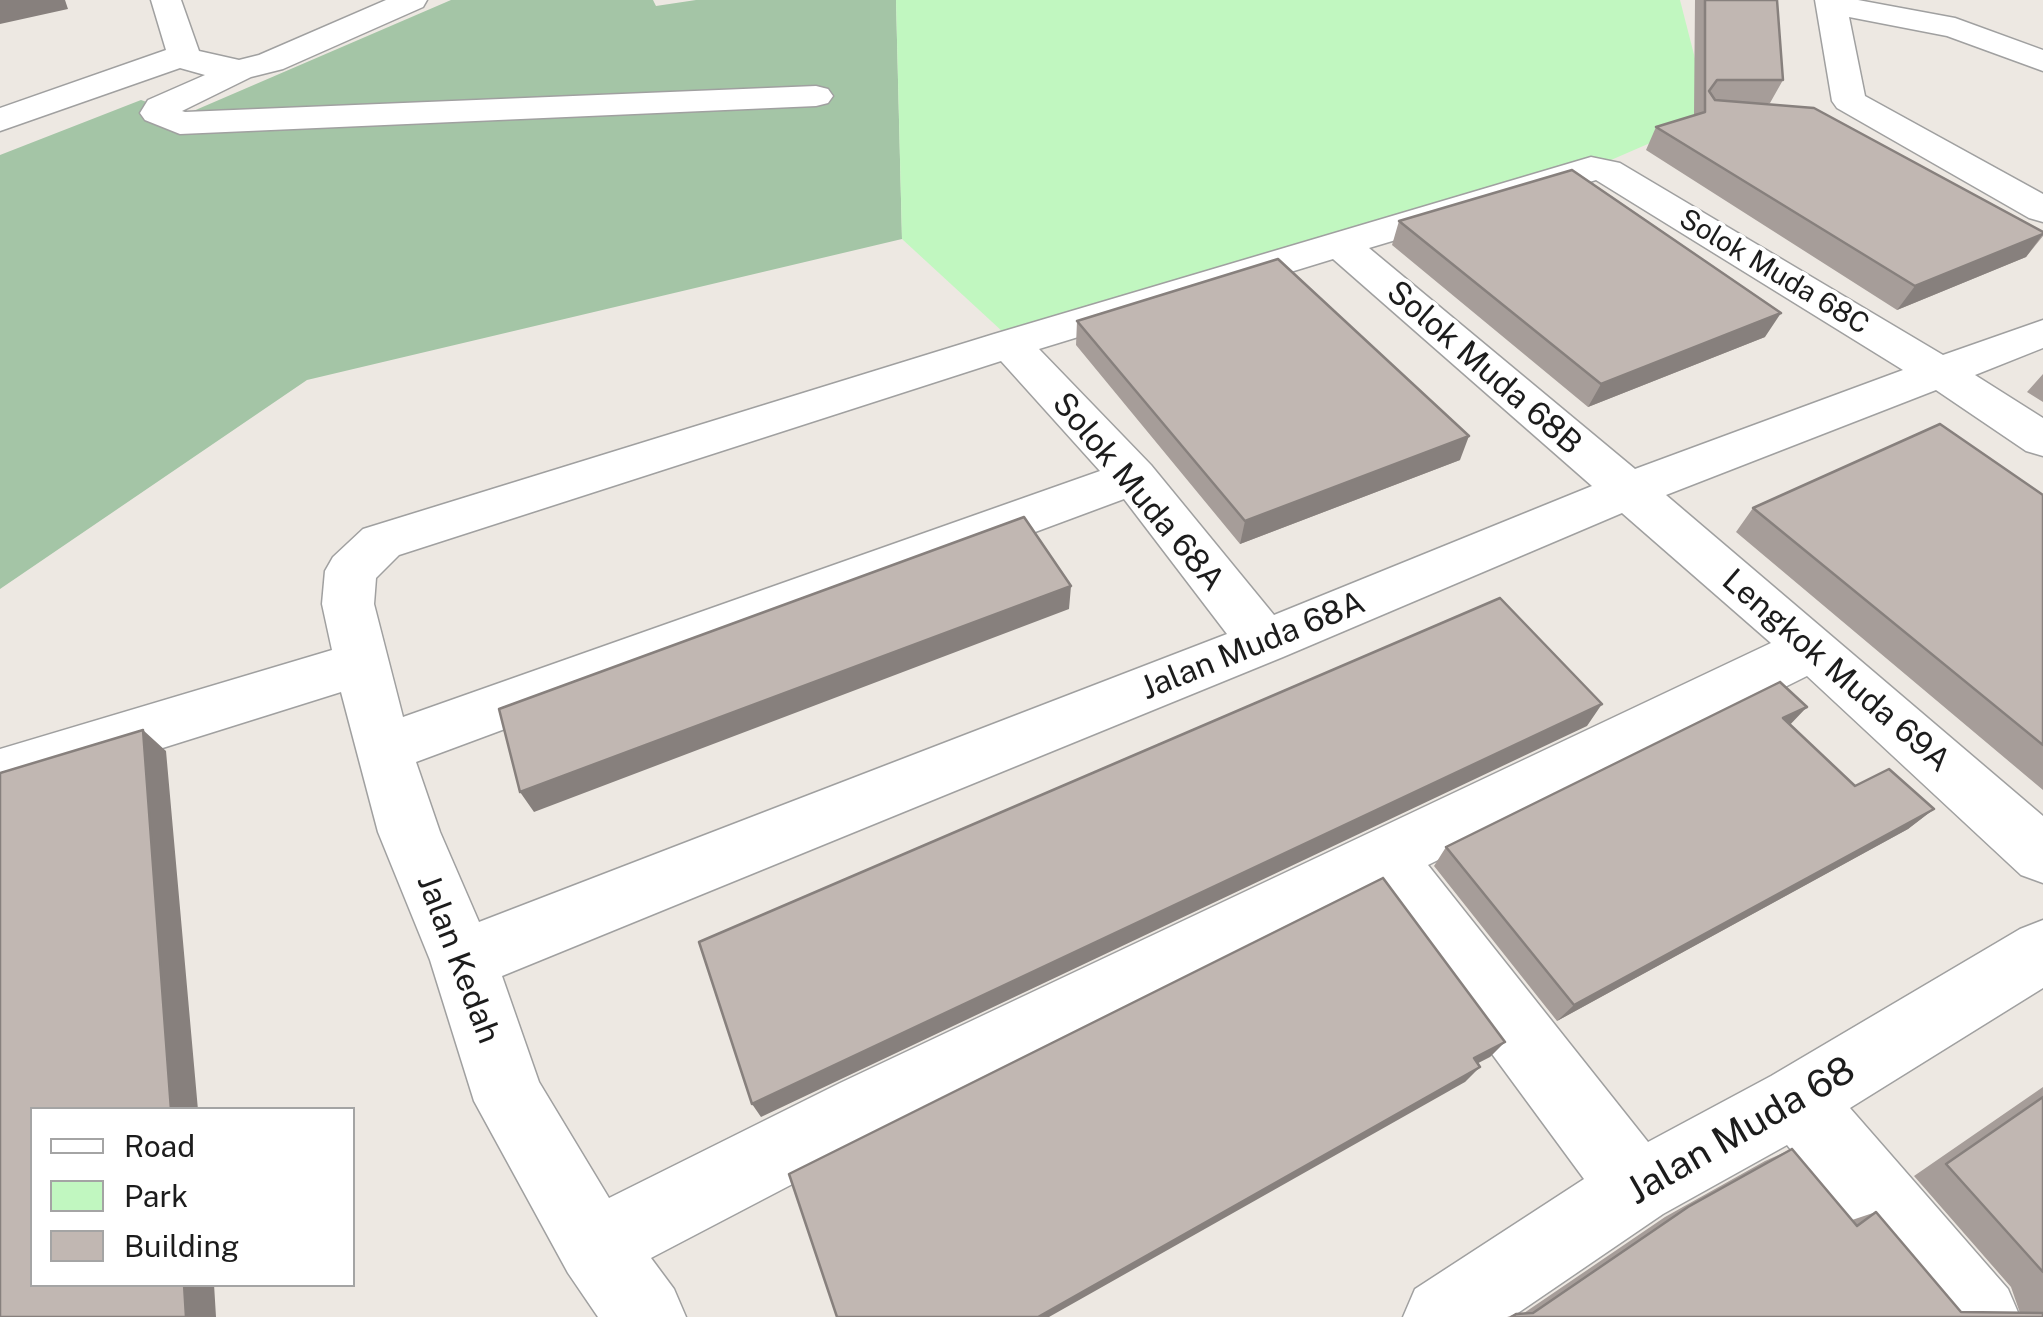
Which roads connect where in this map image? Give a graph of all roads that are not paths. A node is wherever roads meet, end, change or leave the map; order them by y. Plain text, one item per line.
1 (166, 0) edge
2 (412, 0) edge
3 (1830, 2) edge
4 (184, 57) junction
5 (2043, 61) edge
6 (239, 70) junction
7 (816, 96) dead end
8 (0, 120) edge
9 (1829, 120) edge
10 (1885, 123) junction
11 (2043, 210) edge
12 (1342, 246) junction
13 (2043, 333) edge
14 (1009, 344) junction
15 (1941, 373) junction
16 (2043, 440) edge
17 (1134, 477) junction
18 (1627, 491) junction
19 (1264, 642) junction
20 (1813, 648) junction
21 (364, 663) junction
22 (382, 749) junction
23 (0, 774) edge
24 (2043, 855) edge
25 (1386, 858) junction
26 (2043, 952) edge
27 (463, 960) junction
28 (1796, 1102) junction
29 (1636, 1188) junction
30 (595, 1246) junction
31 (646, 1317) edge
32 (1443, 1317) edge
33 (1980, 1317) edge

1 - 4 street
2 - 6 street
3 - 5 street
3 - 10 street
4 - 6 street
4 - 8 street
6 - 7 street
9 - 10 street
10 - 11 street
12 - 14 street
12 - 15 street, Solok Muda 68C
12 - 18 street, Solok Muda 68B
13 - 15 street, Jalan Muda 68A
14 - 17 street, Solok Muda 68A
14 - 21 street, Jalan Kedah
15 - 16 street, Solok Muda 68C
15 - 18 street, Jalan Muda 68A
17 - 19 street, Solok Muda 68A
17 - 22 street
18 - 19 street, Jalan Muda 68A
18 - 20 street, Lengkok Muda 69A
19 - 27 street, Jalan Muda 68A
20 - 24 street, Lengkok Muda 69A
20 - 25 street
21 - 22 street, Jalan Kedah
21 - 23 street
22 - 27 street, Jalan Kedah
25 - 29 street
25 - 30 street
26 - 28 street, Jalan Muda 68
27 - 30 street, Jalan Kedah
28 - 29 street, Jalan Muda 68
28 - 33 street
29 - 32 street, Jalan Muda 68
30 - 31 street, Jalan Kedah

